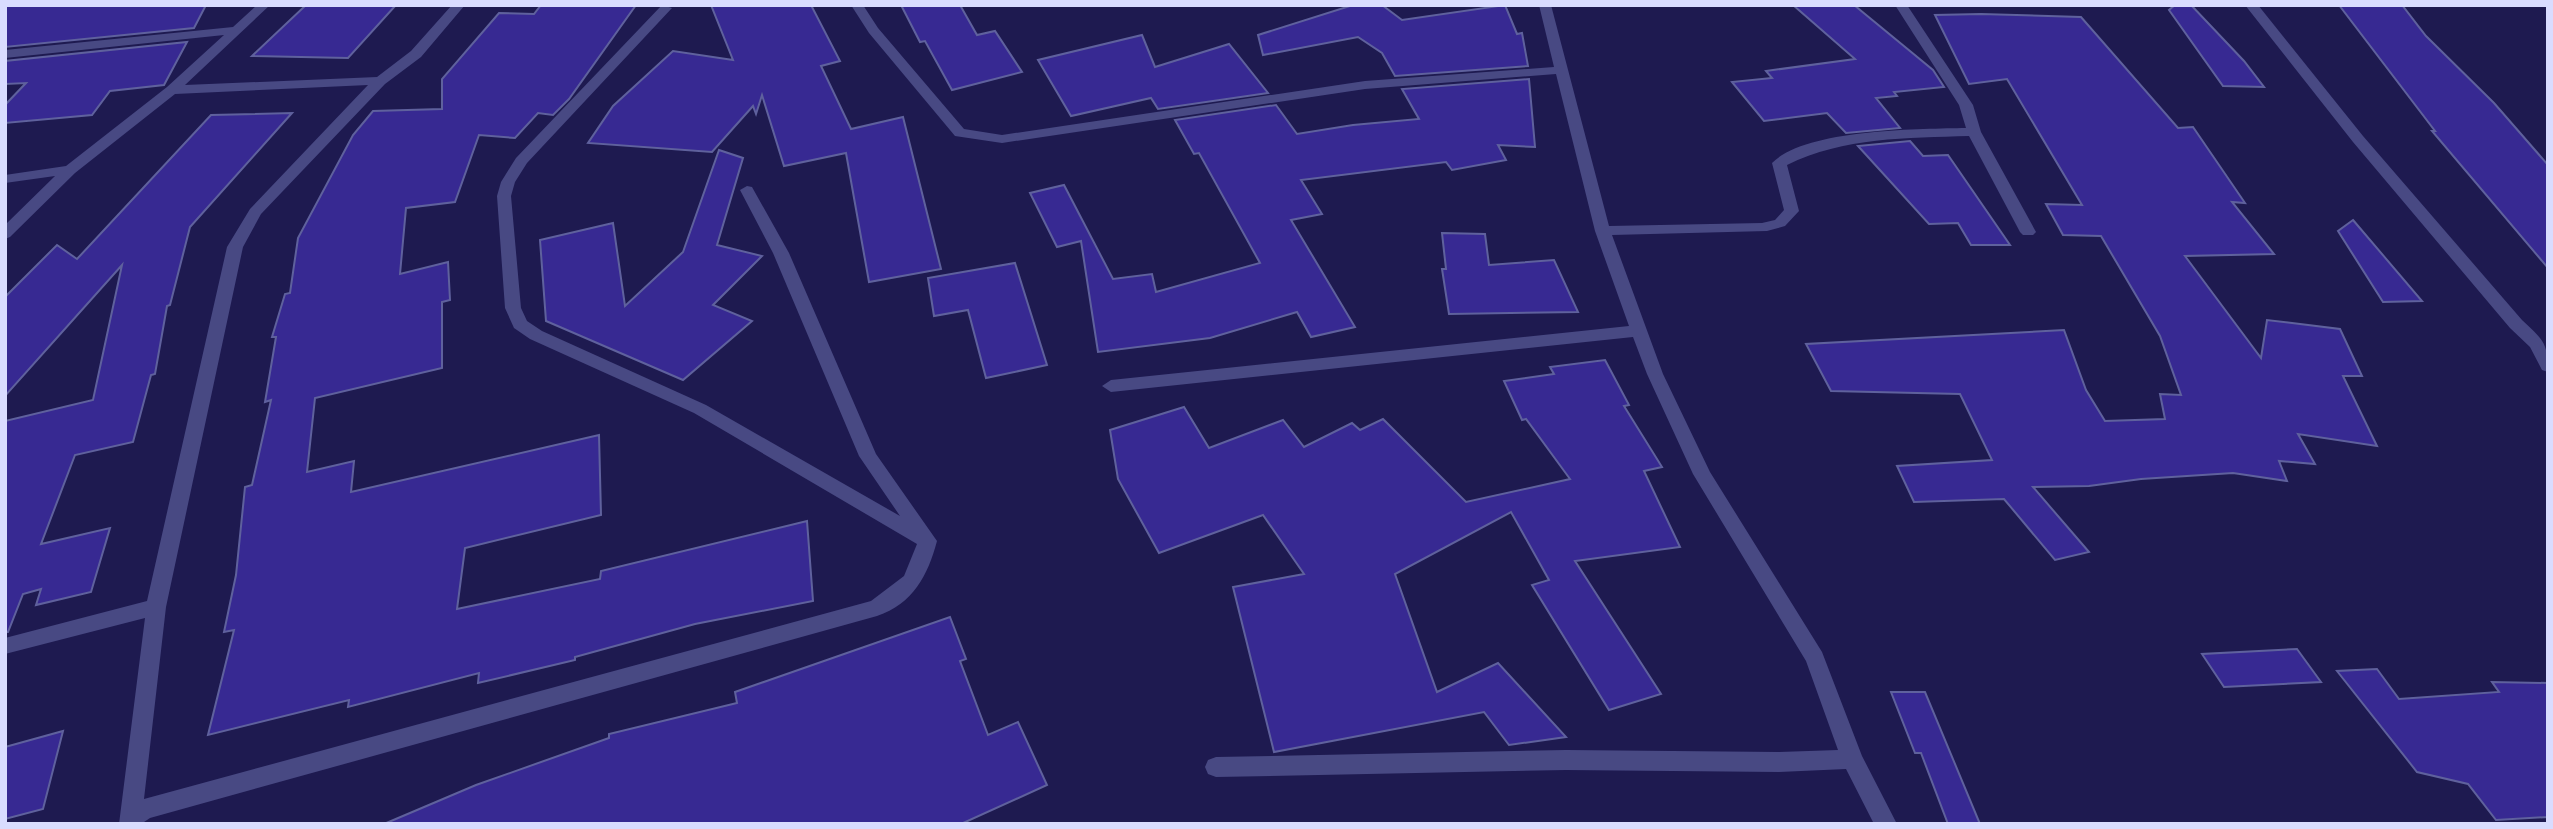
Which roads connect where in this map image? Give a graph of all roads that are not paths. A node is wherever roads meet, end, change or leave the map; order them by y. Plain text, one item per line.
1 (264, 5) edge
2 (459, 5) edge
3 (856, 5) edge
4 (1545, 5) edge
5 (1901, 5) edge
6 (2251, 5) edge
7 (666, 8) dead end
8 (238, 30) junction
9 (5, 54) edge
10 (1561, 70) junction
11 (380, 81) junction
12 (172, 90) junction
13 (1974, 132) junction
14 (71, 170) junction
15 (5, 179) edge
16 (747, 190) dead end
17 (1603, 232) junction
18 (2028, 232) dead end
19 (5, 234) edge
20 (1637, 331) junction
21 (2542, 347) edge
22 (2548, 366) edge
23 (1111, 386) dead end
24 (927, 541) junction
25 (156, 607) junction
26 (5, 646) edge
27 (1852, 760) junction
28 (1216, 767) dead end
29 (130, 820) edge
30 (1886, 824) edge

1 - 8 street
2 - 11 street
3 - 10 street
4 - 10 street
5 - 13 street
6 - 21 street
7 - 24 street
8 - 9 street
8 - 12 street
10 - 17 street
11 - 12 street
11 - 25 street
12 - 14 street
13 - 17 street
13 - 18 street
14 - 15 street
14 - 19 street
16 - 24 street
17 - 20 street
20 - 23 street
20 - 27 street
21 - 22 street
24 - 29 street
25 - 26 street
25 - 29 street
27 - 28 street
27 - 30 street

